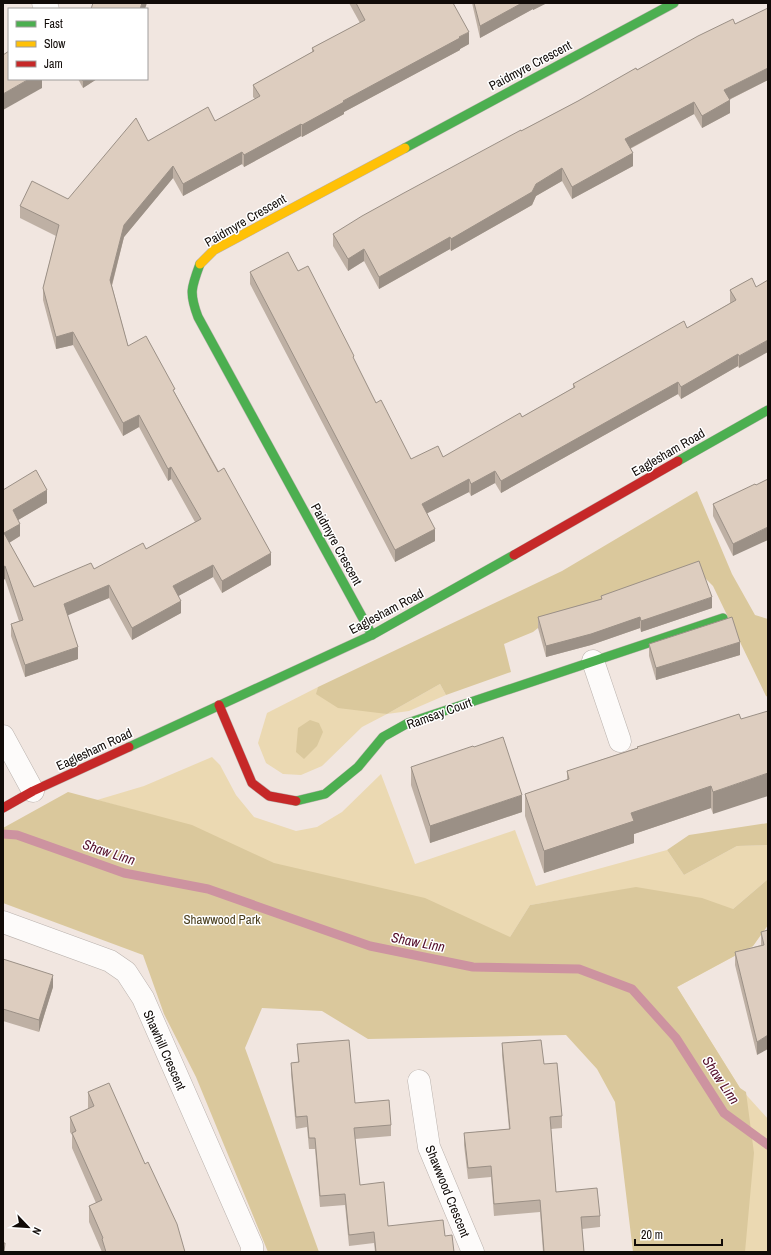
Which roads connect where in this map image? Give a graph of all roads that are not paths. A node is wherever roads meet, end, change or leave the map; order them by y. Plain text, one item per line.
1 (674, 3) edge
2 (768, 410) edge
3 (723, 618) edge
4 (372, 635) junction
5 (593, 661) junction
6 (218, 705) junction
7 (3, 736) edge
8 (620, 741) dead end
9 (33, 791) junction
10 (3, 808) edge
11 (3, 922) edge
12 (419, 1081) dead end
13 (252, 1252) edge
14 (473, 1252) edge

1 - 4 street, Paidmyre Crescent
2 - 4 street, Eaglesham Road
3 - 5 street, Ramsay Court
4 - 6 street, Eaglesham Road
5 - 6 street, Ramsay Court
5 - 8 street
6 - 9 street, Eaglesham Road
7 - 9 street
9 - 10 street, Eaglesham Road
11 - 13 street, Shawhill Crescent
12 - 14 street, Shawwood Crescent

